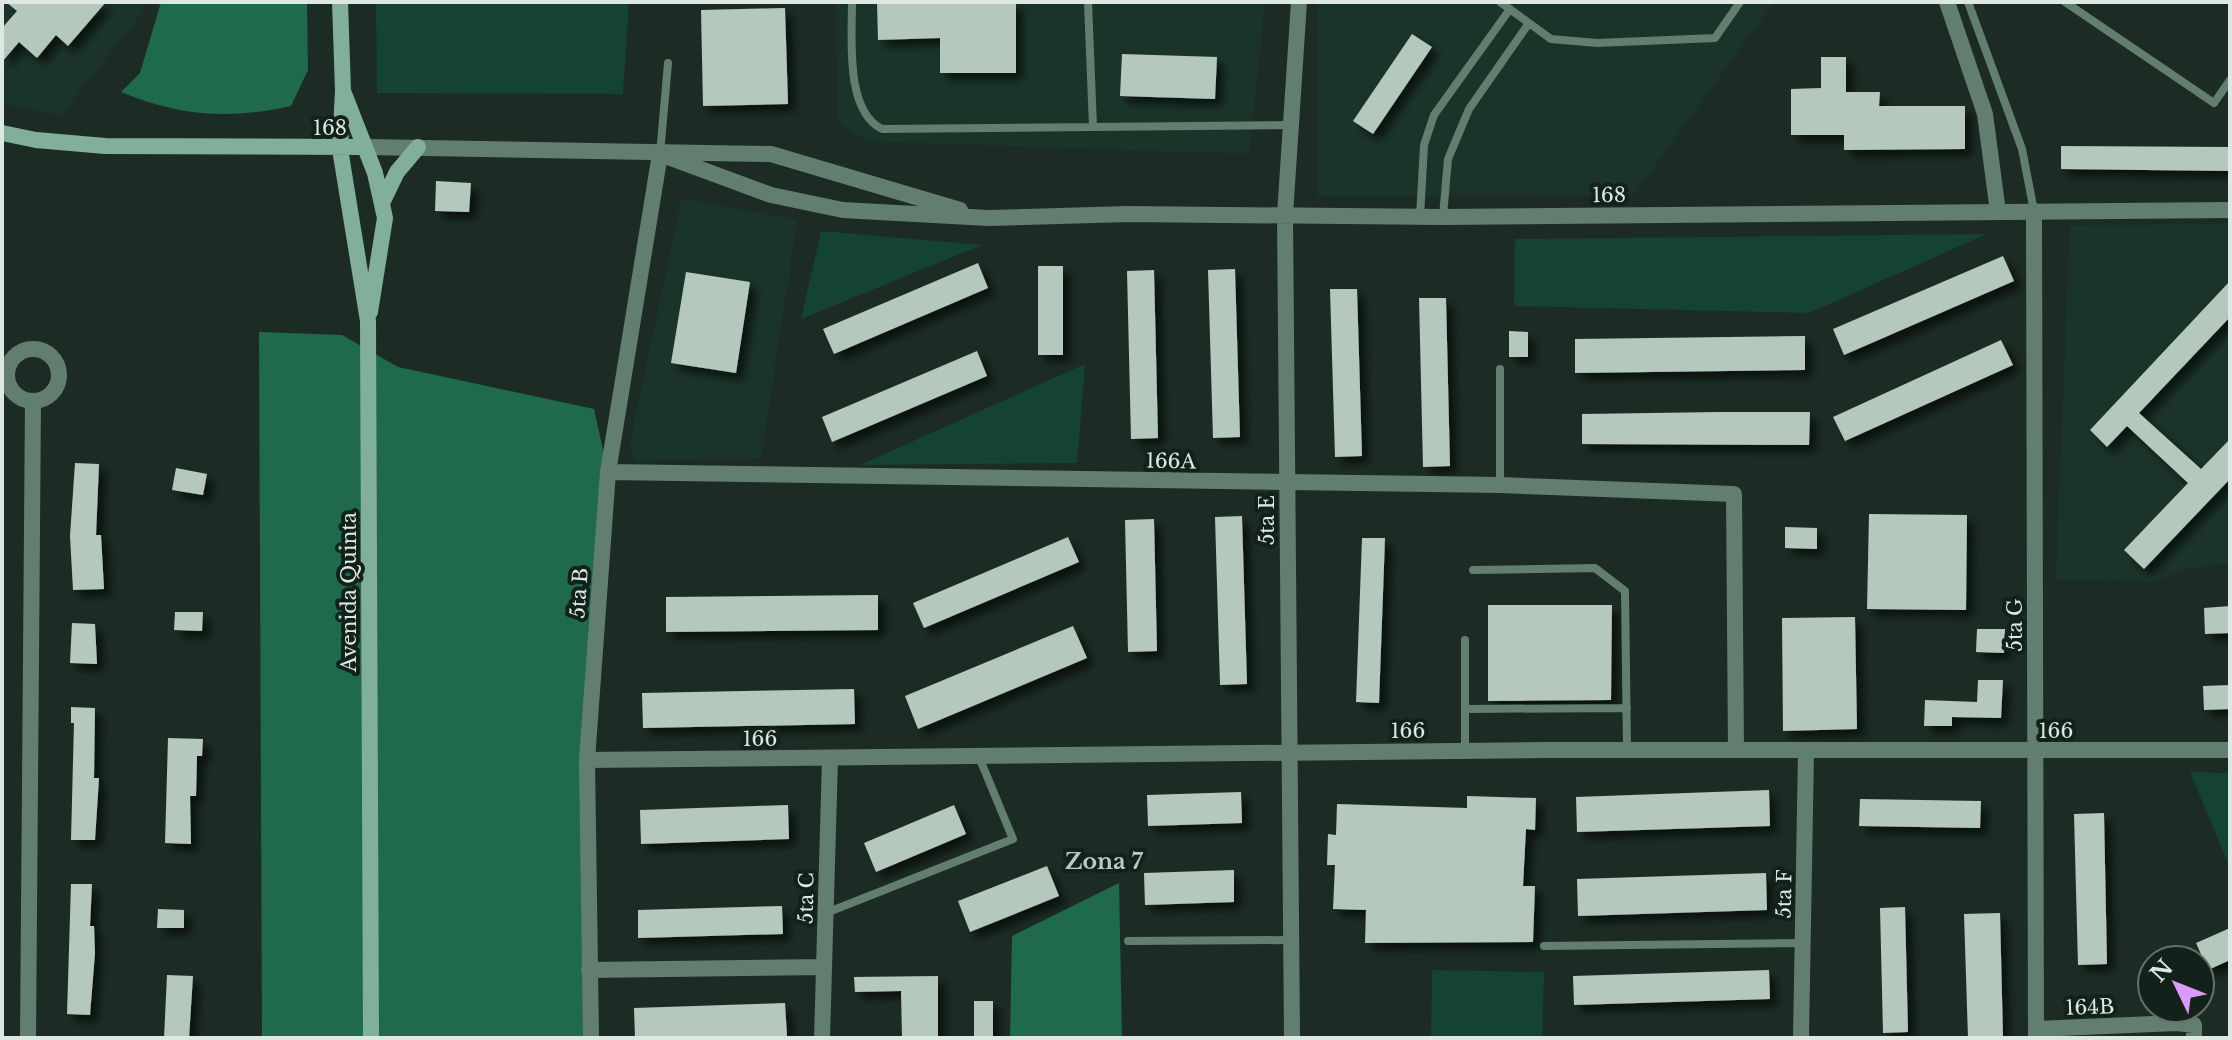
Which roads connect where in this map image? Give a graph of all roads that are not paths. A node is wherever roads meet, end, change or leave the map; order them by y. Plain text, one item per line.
1 (340, 2) edge
2 (852, 2) edge
3 (1088, 2) edge
4 (1299, 2) edge
5 (1500, 2) edge
6 (1740, 2) edge
7 (1947, 2) edge
8 (1968, 2) edge
9 (2065, 2) edge
10 (1510, 9) junction
11 (1529, 23) junction
12 (668, 63) dead end
13 (2230, 80) edge
14 (343, 91) junction
15 (1288, 125) junction
16 (1093, 127) junction
17 (2, 133) edge
18 (365, 147) junction
19 (418, 147) junction
20 (340, 149) junction
21 (660, 154) junction
22 (383, 201) junction
23 (2230, 210) edge
24 (2034, 211) junction
25 (1998, 212) junction
26 (1285, 215) junction
27 (1420, 217) junction
28 (1442, 217) junction
29 (988, 218) junction
30 (368, 321) junction
31 (1500, 369) dead end
32 (5, 379) edge
33 (33, 401) junction
34 (608, 472) junction
35 (1287, 483) junction
36 (1500, 485) junction
37 (1473, 570) dead end
38 (1465, 640) dead end
39 (1627, 708) junction
40 (1465, 709) junction
41 (1465, 750) junction
42 (1627, 750) junction
43 (1736, 750) junction
44 (2230, 750) edge
45 (1806, 751) junction
46 (2036, 751) junction
47 (1289, 752) junction
48 (979, 756) junction
49 (830, 759) junction
50 (587, 760) junction
51 (825, 913) junction
52 (1291, 940) junction
53 (1128, 941) dead end
54 (1803, 943) junction
55 (1544, 946) dead end
56 (823, 967) junction
57 (589, 970) junction
58 (2194, 1032) edge
59 (2036, 1034) edge
60 (28, 1038) edge
61 (371, 1038) edge
62 (591, 1038) edge
63 (822, 1038) edge
64 (1292, 1038) edge
65 (1801, 1038) edge

1 - 14 main road
2 - 16 lane
3 - 16 lane
4 - 15 street, 5ta E
5 - 10 lane
6 - 11 lane
7 - 25 street
8 - 24 lane
9 - 13 lane
10 - 11 lane
10 - 27 lane
11 - 28 lane
12 - 21 lane
14 - 18 main road
14 - 20 main road, Avenida Quinta
15 - 16 lane
15 - 26 street, 5ta E
17 - 20 main road, 168
18 - 19 street, 168
18 - 20 main road, 168
18 - 22 main road
19 - 21 street, 168
19 - 22 main road
20 - 30 main road, Avenida Quinta
21 - 29 street, 168
21 - 29 street, 168
21 - 34 street, 5ta B
22 - 30 main road
23 - 24 street, 168
24 - 25 street, 168
24 - 46 street, 5ta G
25 - 28 street, 168
26 - 27 street, 168
26 - 29 street, 168
26 - 35 street, 5ta E
27 - 28 street, 168
30 - 61 main road, Avenida Quinta
31 - 36 lane
32 - 33 street
32 - 33 street
33 - 60 street
34 - 35 street, 166A
34 - 50 street, 5ta B
35 - 36 street, 166A
35 - 47 street, 5ta E
36 - 43 street, 166A
37 - 39 lane
38 - 40 lane
39 - 40 lane
39 - 42 lane
40 - 41 lane
41 - 42 street, 166
41 - 47 street, 166
42 - 43 street, 166
43 - 45 street, 166
44 - 46 street, 166
45 - 46 street, 166
45 - 54 street, 5ta F
46 - 59 street, 5ta G
47 - 48 street, 166
47 - 52 street, 5ta E
48 - 49 street, 166
48 - 51 lane
49 - 50 street, 166
49 - 51 street, 5ta C
50 - 57 street, 5ta B
51 - 56 street, 5ta C
52 - 53 lane
52 - 64 street, 5ta E
54 - 55 lane
54 - 65 street, 5ta F
56 - 57 street
56 - 63 street, 5ta C
57 - 62 street, 5ta B
58 - 59 street, 164B

